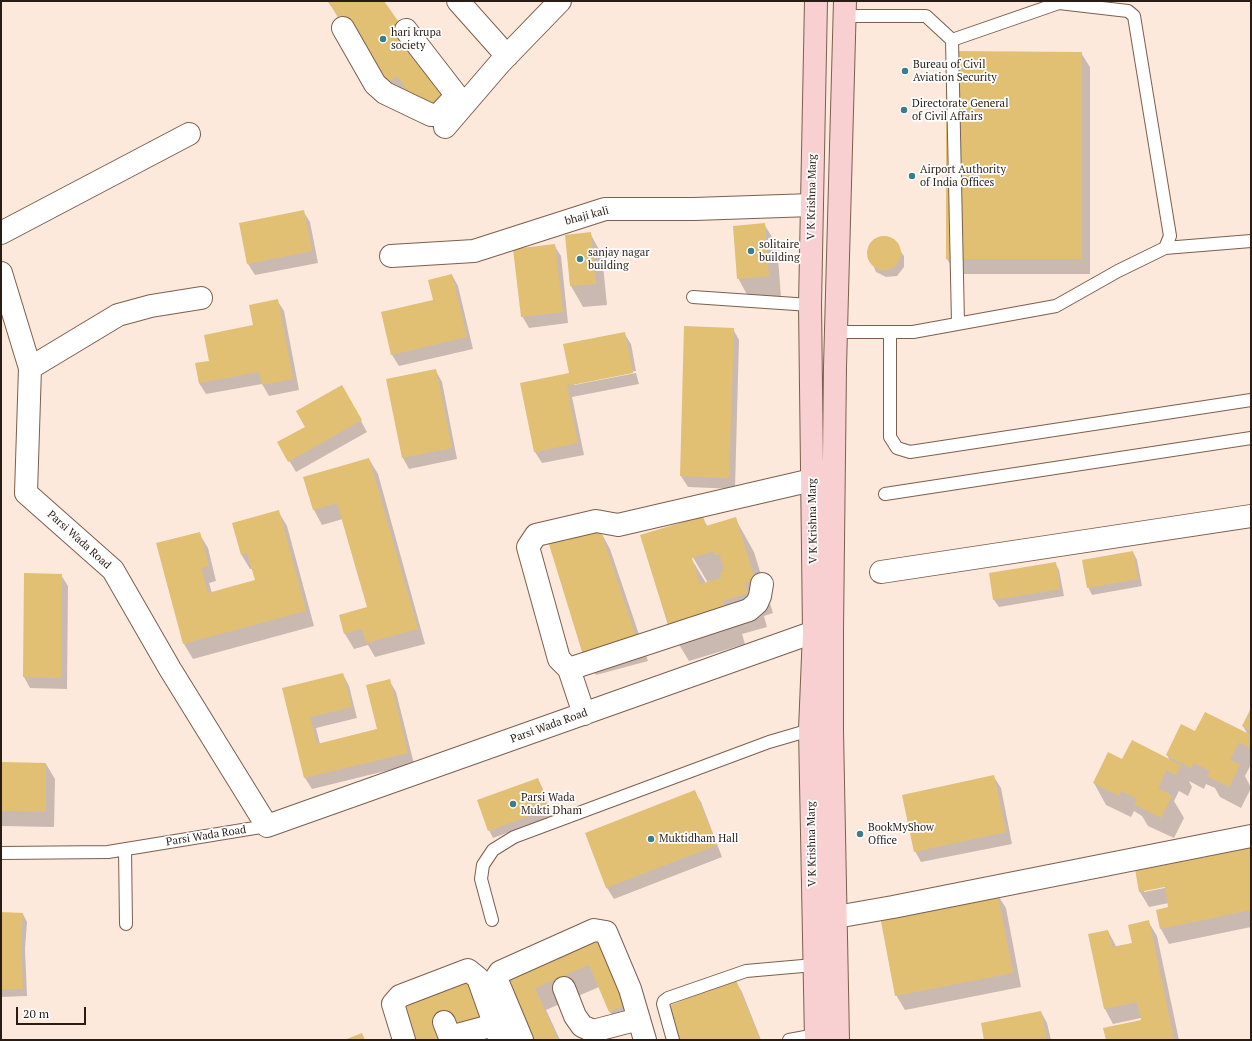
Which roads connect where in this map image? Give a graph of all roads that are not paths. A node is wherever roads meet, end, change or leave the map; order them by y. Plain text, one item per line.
1 (458, 1) edge
2 (560, 1) edge
3 (816, 1) edge
4 (1058, 2) edge
5 (845, 9) edge
6 (343, 28) dead end
7 (406, 30) dead end
8 (952, 40) junction
9 (507, 56) junction
10 (453, 110) junction
11 (189, 134) dead end
12 (812, 205) junction
13 (1, 233) edge
14 (1251, 241) edge
15 (1166, 248) junction
16 (391, 256) dead end
17 (1, 273) edge
18 (693, 297) dead end
19 (201, 298) dead end
20 (810, 305) junction
21 (958, 323) junction
22 (836, 332) junction
23 (890, 332) junction
24 (30, 368) junction
25 (1251, 400) edge
26 (1251, 438) edge
27 (812, 480) junction
28 (885, 494) dead end
29 (1251, 516) edge
30 (881, 572) dead end
31 (762, 584) dead end
32 (823, 631) junction
33 (569, 668) junction
34 (584, 714) junction
35 (810, 730) junction
36 (832, 731) junction
37 (268, 826) junction
38 (1251, 836) edge
39 (125, 850) junction
40 (1, 853) edge
41 (836, 917) junction
42 (492, 920) dead end
43 (126, 924) dead end
44 (814, 965) junction
45 (564, 988) dead end
46 (639, 1019) junction
47 (444, 1022) dead end
48 (497, 1032) edge
49 (816, 1037) edge
50 (404, 1040) edge
51 (522, 1040) edge
52 (645, 1040) edge
53 (673, 1040) edge
54 (789, 1040) edge
55 (838, 1040) edge

1 - 9 street
2 - 9 street
3 - 12 main road, V K Krishna Marg
4 - 8 lane
4 - 15 lane
5 - 8 lane
5 - 22 main road, V K Krishna Marg
6 - 10 street
7 - 10 street
8 - 21 lane
9 - 10 street
11 - 13 street
12 - 16 street, bhaji kali
12 - 20 main road, V K Krishna Marg
14 - 15 lane
15 - 21 lane
17 - 24 street, Parsi Wada Road
18 - 20 lane
19 - 24 street
20 - 27 main road, V K Krishna Marg
21 - 23 lane
22 - 23 lane
22 - 32 main road, V K Krishna Marg
23 - 25 lane
24 - 37 street, Parsi Wada Road
26 - 28 lane
27 - 32 main road, V K Krishna Marg
27 - 33 street
29 - 30 street
31 - 33 street
32 - 34 street, Parsi Wada Road
32 - 35 main road, V K Krishna Marg
32 - 36 main road, V K Krishna Marg
33 - 34 street
34 - 37 street, Parsi Wada Road
35 - 36 lane
35 - 42 lane
35 - 44 main road, V K Krishna Marg
36 - 41 main road, V K Krishna Marg
37 - 39 lane, Parsi Wada Road
38 - 41 street
39 - 40 lane, Parsi Wada Road
39 - 43 lane
41 - 55 main road, V K Krishna Marg
44 - 49 main road, V K Krishna Marg
44 - 53 lane
45 - 46 street
46 - 51 street
46 - 52 street
47 - 48 street
48 - 50 street
49 - 54 lane

